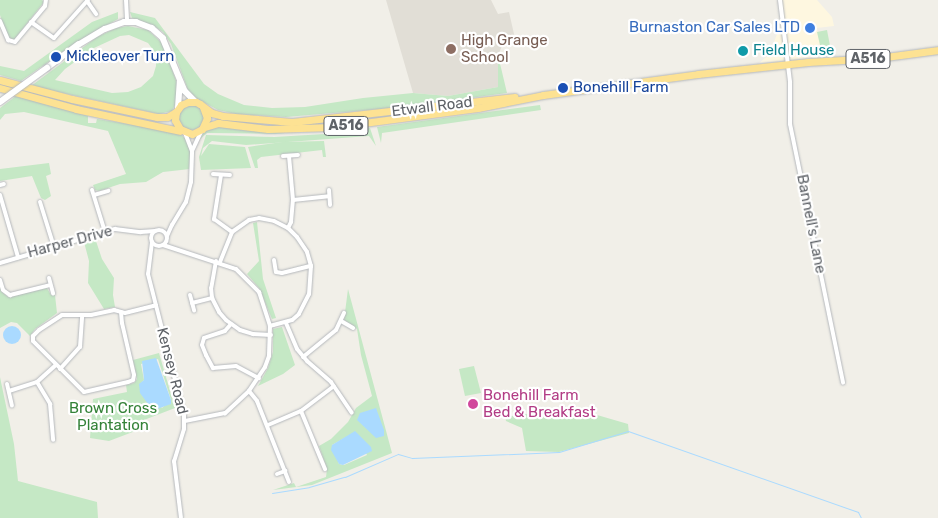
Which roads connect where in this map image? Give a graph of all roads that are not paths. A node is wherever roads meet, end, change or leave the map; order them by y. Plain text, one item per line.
1 (46, 0) edge
2 (88, 0) edge
3 (126, 0) edge
4 (780, 0) edge
5 (96, 14) dead end
6 (0, 21) edge
7 (32, 22) junction
8 (127, 22) junction
9 (938, 50) edge
10 (789, 63) junction
11 (0, 80) edge
12 (180, 80) junction
13 (0, 88) edge
14 (543, 95) junction
15 (0, 102) edge
16 (196, 102) junction
17 (203, 107) junction
18 (177, 110) junction
19 (203, 128) junction
20 (184, 132) junction
21 (192, 151) junction
22 (298, 155) dead end
23 (283, 156) dead end
24 (289, 156) junction
25 (213, 174) dead end
26 (221, 175) junction
27 (230, 175) dead end
28 (92, 190) dead end
29 (329, 190) dead end
30 (108, 191) dead end
31 (0, 195) edge
32 (94, 195) junction
33 (330, 196) junction
34 (293, 200) junction
35 (40, 202) dead end
36 (330, 205) dead end
37 (42, 210) junction
38 (36, 211) dead end
39 (172, 225) junction
40 (288, 228) junction
41 (157, 230) junction
42 (105, 232) junction
43 (141, 232) junction
44 (232, 232) junction
45 (167, 238) junction
46 (152, 241) junction
47 (162, 245) junction
48 (54, 246) junction
49 (174, 248) junction
50 (151, 254) junction
51 (18, 257) junction
52 (274, 260) dead end
53 (218, 261) junction
54 (0, 263) edge
55 (311, 266) junction
56 (48, 278) dead end
57 (0, 280) edge
58 (50, 285) junction
59 (53, 293) dead end
60 (190, 295) dead end
61 (212, 298) junction
62 (192, 303) junction
63 (156, 305) junction
64 (194, 310) dead end
65 (121, 312) junction
66 (344, 313) dead end
67 (82, 315) junction
68 (341, 321) junction
69 (286, 323) junction
70 (231, 324) junction
71 (270, 326) junction
72 (353, 328) dead end
73 (271, 334) junction
74 (303, 357) junction
75 (56, 365) junction
76 (60, 369) junction
77 (259, 378) junction
78 (37, 382) junction
79 (843, 383) dead end
80 (7, 384) dead end
81 (334, 386) junction
82 (9, 391) junction
83 (249, 391) junction
84 (353, 402) dead end
85 (12, 405) dead end
86 (347, 406) junction
87 (301, 411) junction
88 (352, 412) dead end
89 (185, 421) junction
90 (268, 425) junction
91 (53, 440) dead end
92 (329, 459) dead end
93 (323, 461) junction
94 (325, 469) dead end
95 (285, 471) junction
96 (277, 474) dead end
97 (290, 482) dead end
98 (181, 518) edge

1 - 7 street
2 - 5 street
2 - 7 street
3 - 8 street
4 - 10 street, Bannell's Lane
6 - 7 street
8 - 12 street
8 - 15 street, bridge
9 - 10 highway, A516
10 - 14 highway, Etwall Road / A516
10 - 79 street, Bannell's Lane
11 - 18 highway
12 - 16 street
12 - 18 street
13 - 20 highway
14 - 17 highway, Etwall Road / A516
14 - 19 highway, Etwall Road / A516
16 - 17 highway
16 - 18 highway
17 - 19 highway
18 - 20 highway
19 - 20 highway
19 - 21 street
20 - 21 street
21 - 39 street
22 - 24 street
23 - 24 street
24 - 34 street
25 - 26 street
26 - 27 street
26 - 44 street
28 - 32 street
29 - 33 street
30 - 32 street
31 - 51 street
32 - 42 street
33 - 34 street
33 - 36 street
34 - 40 street
35 - 37 street
37 - 38 street
37 - 48 street
39 - 41 street
39 - 45 street
40 - 44 street
40 - 55 street
41 - 43 street, Harper Drive
41 - 45 street
41 - 46 street
42 - 43 street, Harper Drive
42 - 48 street, Harper Drive
43 - 46 street
44 - 53 street
45 - 47 street
45 - 49 street
46 - 47 street
46 - 50 street, Kensey Road
47 - 49 street
47 - 50 street
48 - 51 street, Harper Drive
49 - 53 street
50 - 63 street, Kensey Road
51 - 54 street, Harper Drive
52 - 55 street
53 - 61 street
53 - 71 street
55 - 69 street
56 - 58 street, Harper Drive
57 - 58 street
58 - 59 street, Harper Drive
60 - 62 street
61 - 62 street
61 - 70 street
62 - 64 street
63 - 65 street
63 - 89 street, Kensey Road
65 - 67 street
65 - 76 street
66 - 68 street
67 - 75 street
67 - 76 street
68 - 72 street
68 - 74 street
69 - 71 street
69 - 74 street
70 - 73 street
70 - 77 street
71 - 73 street
73 - 77 street
74 - 81 street
75 - 76 street
75 - 78 street
77 - 83 street
78 - 82 street
78 - 91 street
80 - 82 street
81 - 86 street
81 - 87 street
82 - 85 street
83 - 89 street
83 - 90 street
84 - 86 street
86 - 88 street
87 - 90 street
87 - 93 street
89 - 98 street, Kensey Road
90 - 95 street
92 - 93 street
93 - 94 street
95 - 96 street
95 - 97 street

